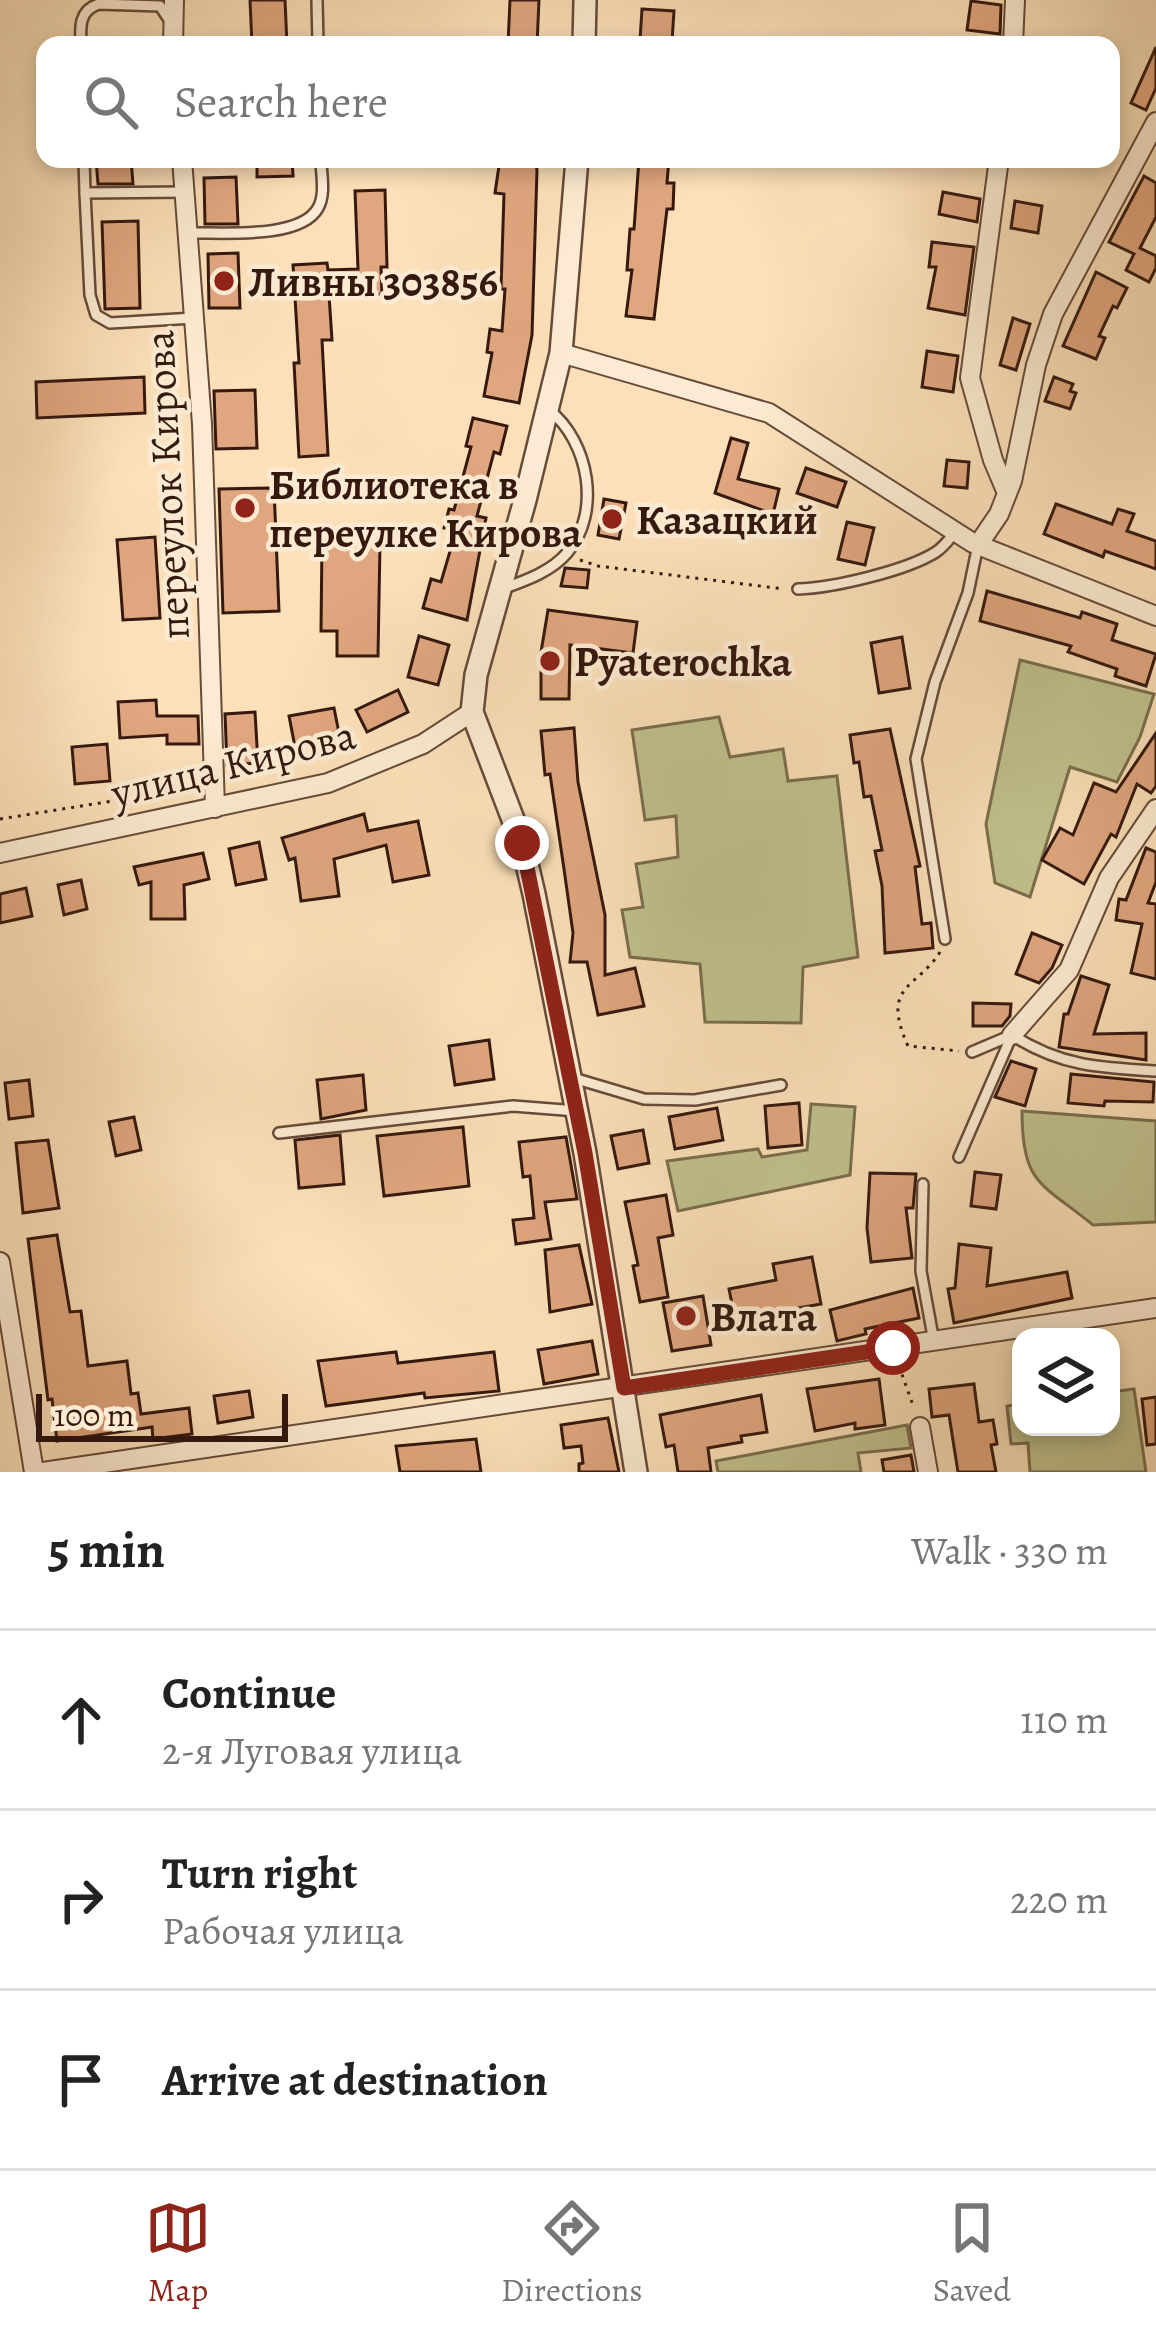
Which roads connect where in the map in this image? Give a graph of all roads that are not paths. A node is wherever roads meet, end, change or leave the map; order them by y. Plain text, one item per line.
1 (174, 0) edge
2 (317, 0) edge
3 (585, 0) edge
4 (1015, 0) edge
5 (80, 36) edge
6 (171, 36) edge
7 (172, 36) edge
8 (318, 36) edge
9 (584, 36) edge
10 (1013, 36) edge
11 (1156, 122) edge
12 (84, 168) edge
13 (183, 168) edge
14 (321, 168) edge
15 (576, 168) edge
16 (998, 168) edge
17 (185, 192) junction
18 (85, 193) junction
19 (188, 233) junction
20 (194, 318) junction
21 (560, 353) junction
22 (548, 410) junction
23 (1007, 494) junction
24 (956, 531) junction
25 (978, 545) junction
26 (502, 589) junction
27 (797, 589) road end
28 (1156, 616) edge
29 (472, 712) junction
30 (215, 808) junction
31 (1156, 809) edge
32 (0, 854) edge
33 (945, 939) road end
34 (1012, 1034) junction
35 (972, 1052) road end
36 (1156, 1071) edge
37 (570, 1077) junction
38 (781, 1085) dead end
39 (577, 1111) junction
40 (279, 1133) dead end
41 (959, 1157) dead end
42 (923, 1184) dead end
43 (0, 1262) edge
44 (1156, 1308) edge
45 (934, 1342) junction
46 (624, 1388) junction
47 (920, 1427) road end
48 (39, 1472) edge
49 (636, 1472) edge
50 (928, 1472) edge

1 - 7 street
2 - 8 lane
3 - 9 street
4 - 10 street
5 - 6 lane
11 - 23 street
12 - 18 lane
13 - 17 street, переулок Кирова
14 - 19 lane
15 - 21 street
16 - 23 street
17 - 18 lane
17 - 19 street, переулок Кирова
18 - 20 lane
19 - 20 street, переулок Кирова
20 - 30 street, переулок Кирова
21 - 22 street
21 - 24 street
22 - 26 street
22 - 26 lane
23 - 25 street
24 - 25 street
24 - 27 lane
25 - 28 street
25 - 33 lane
26 - 29 street
29 - 30 street, улица Кирова
29 - 37 street
30 - 32 street, улица Кирова
31 - 34 street
34 - 35 lane
34 - 36 lane
34 - 41 lane
37 - 38 lane
37 - 39 street
39 - 40 lane
39 - 46 street
42 - 45 lane
43 - 48 street
44 - 45 street
45 - 46 street
46 - 48 street
46 - 49 street
47 - 50 street

